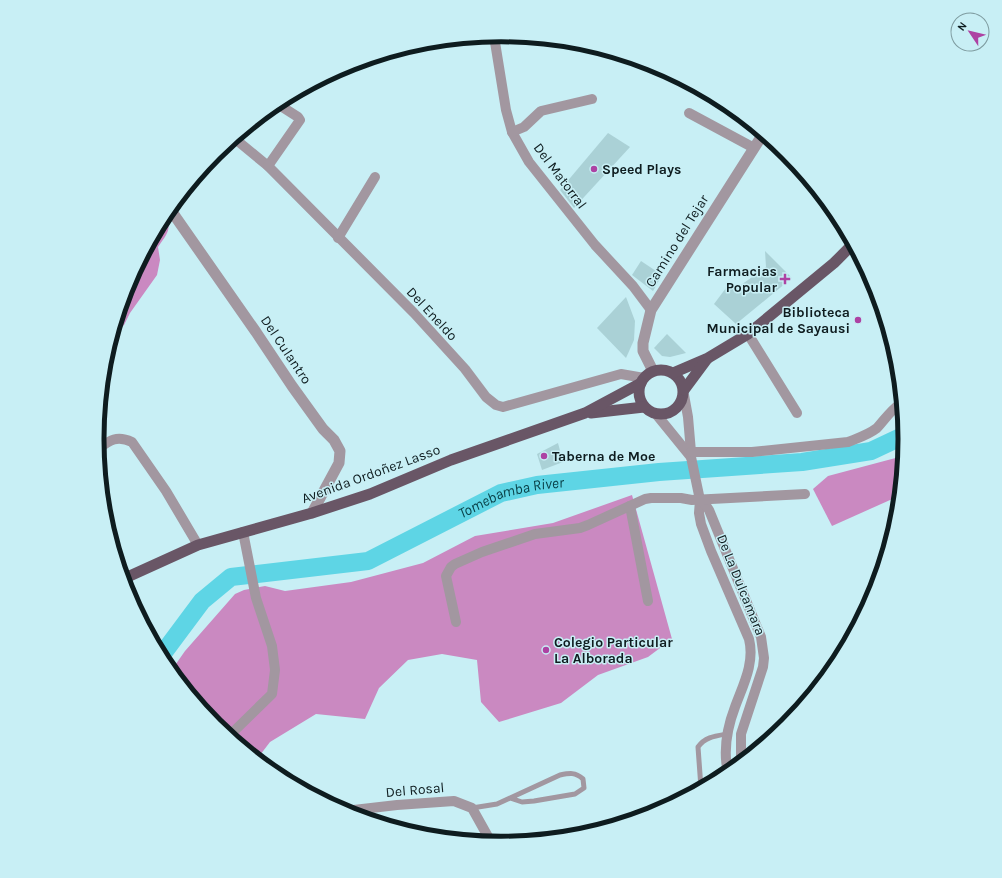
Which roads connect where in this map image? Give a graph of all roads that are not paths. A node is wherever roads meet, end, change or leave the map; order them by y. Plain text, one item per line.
1 (493, 42) edge
2 (592, 99) dead end
3 (283, 107) edge
4 (689, 113) dead end
5 (512, 132) junction
6 (760, 139) edge
7 (238, 142) edge
8 (754, 148) junction
9 (268, 166) junction
10 (375, 177) dead end
11 (174, 214) edge
12 (338, 238) junction
13 (849, 248) edge
14 (651, 310) junction
15 (748, 334) junction
16 (708, 358) junction
17 (673, 373) junction
18 (646, 378) junction
19 (684, 393) junction
20 (644, 407) junction
21 (897, 407) edge
22 (797, 413) dead end
23 (585, 414) junction
24 (656, 414) junction
25 (104, 445) edge
26 (691, 456) junction
27 (804, 494) dead end
28 (699, 497) junction
29 (630, 506) junction
30 (312, 513) junction
31 (242, 532) junction
32 (198, 545) junction
33 (129, 576) edge
34 (648, 601) dead end
35 (456, 622) dead end
36 (233, 732) edge
37 (727, 734) junction
38 (741, 755) edge
39 (727, 766) edge
40 (701, 782) edge
41 (510, 798) junction
42 (472, 808) junction
43 (358, 809) edge
44 (487, 835) edge

1 - 5 street, Del Matorral
2 - 5 street
3 - 9 street
4 - 8 street
5 - 14 street, Del Matorral
6 - 8 street, Camino del Tejar
7 - 9 street, Del Eneldo
8 - 14 street, Camino del Tejar
9 - 12 street, Del Eneldo
10 - 12 street
11 - 30 street, Del Culantro
12 - 18 street, Del Eneldo
13 - 15 main road
14 - 18 street, Camino del Tejar
15 - 16 main road
15 - 22 street
16 - 17 main road
16 - 19 main road
17 - 18 main road
17 - 19 main road
18 - 20 main road
18 - 23 main road, Avenida Ordoñez Lasso
19 - 24 main road
19 - 26 street, De La Dulcamara
20 - 23 main road, Avenida Ordoñez Lasso
20 - 24 main road
21 - 26 street
23 - 30 main road, Avenida Ordoñez Lasso
24 - 26 street, De La Dulcamara
25 - 32 street
26 - 28 street, De La Dulcamara
27 - 28 street
28 - 29 street
28 - 37 street, De La Dulcamara
28 - 38 street, De La Dulcamara
29 - 34 street
29 - 35 street
30 - 31 main road, Avenida Ordoñez Lasso
31 - 32 main road, Avenida Ordoñez Lasso
31 - 36 street
32 - 33 main road, Avenida Ordoñez Lasso
37 - 39 street, De La Dulcamara
37 - 40 lane
41 - 41 lane, Del Rosal
41 - 42 lane, Del Rosal
42 - 43 street, Del Rosal
42 - 44 street

